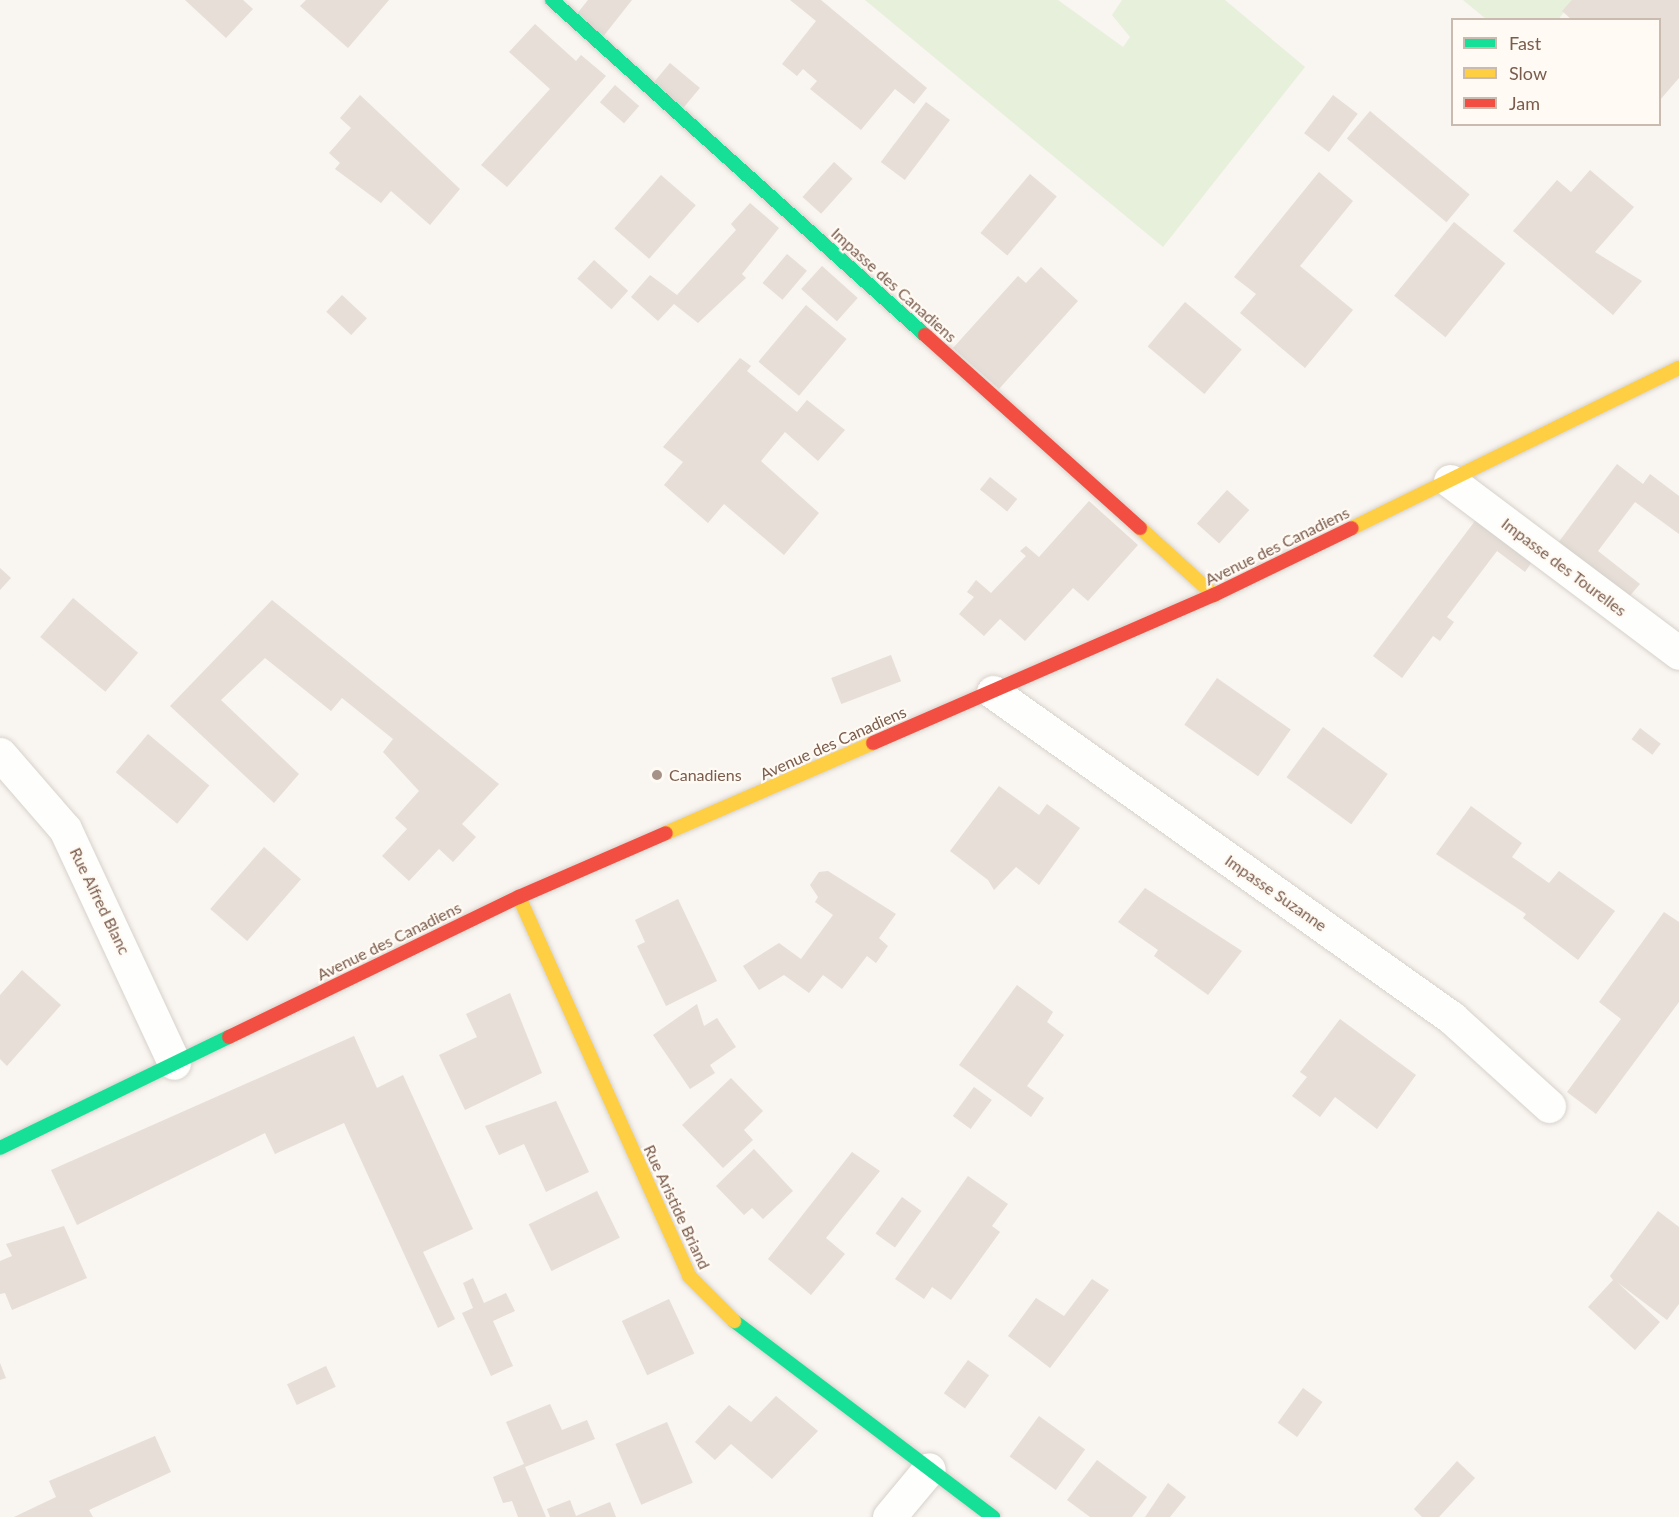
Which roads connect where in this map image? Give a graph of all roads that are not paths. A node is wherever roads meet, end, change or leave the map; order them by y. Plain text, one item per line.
1 (552, 0) edge
2 (1679, 368) edge
3 (1449, 481) junction
4 (1214, 595) junction
5 (1679, 653) edge
6 (993, 692) junction
7 (0, 754) edge
8 (519, 897) junction
9 (174, 1063) junction
10 (1549, 1106) dead end
11 (0, 1148) edge
12 (929, 1468) junction
13 (889, 1517) edge
14 (993, 1517) edge

1 - 4 street, Impasse des Canadiens
2 - 3 street, Avenue des Canadiens
3 - 4 street, Avenue des Canadiens
3 - 5 street, Impasse des Tourelles
4 - 6 street, Avenue des Canadiens
6 - 8 street, Avenue des Canadiens
6 - 10 street, Impasse Suzanne
7 - 9 street, Rue Alfred Blanc
8 - 9 street, Avenue des Canadiens
8 - 12 street, Rue Aristide Briand
9 - 11 street, Avenue des Canadiens
12 - 13 street
12 - 14 street, Rue Aristide Briand

